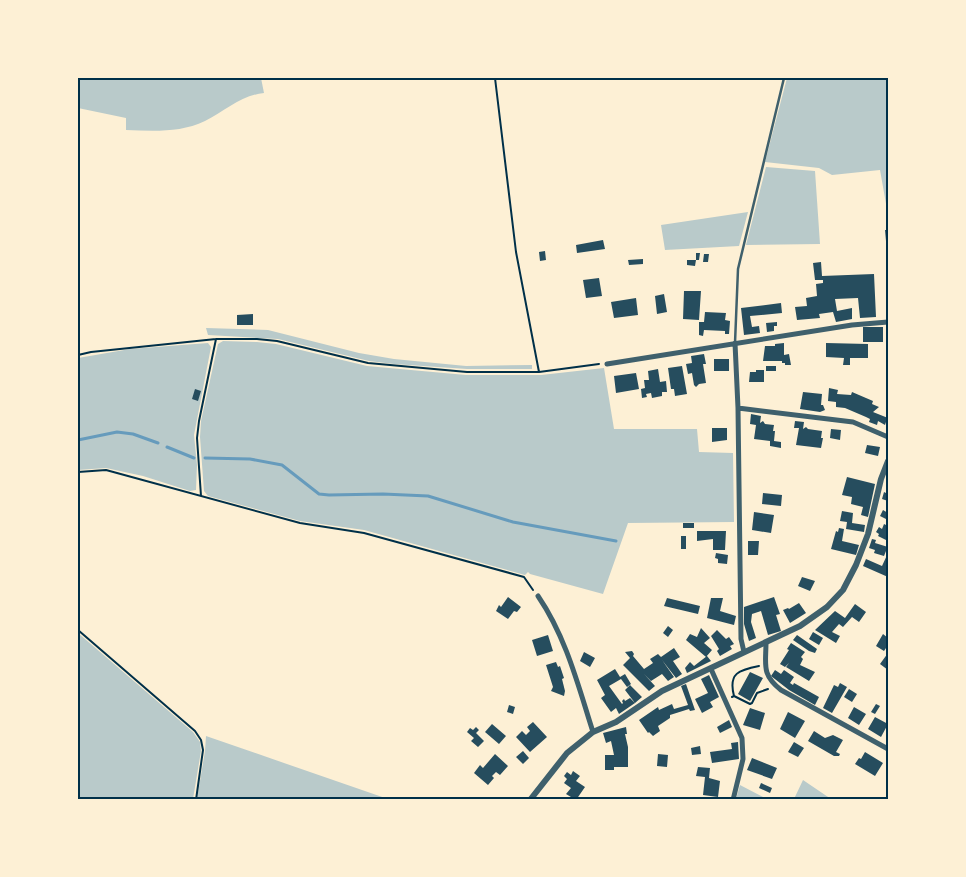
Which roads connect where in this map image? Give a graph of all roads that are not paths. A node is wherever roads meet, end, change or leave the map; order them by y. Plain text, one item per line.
1 (784, 78) edge
2 (888, 322) edge
3 (735, 342) junction
4 (607, 364) road end
5 (738, 408) junction
6 (888, 437) edge
7 (888, 461) edge
8 (538, 596) road end
9 (766, 642) junction
10 (744, 652) junction
11 (710, 669) junction
12 (593, 732) junction
13 (888, 749) edge
14 (530, 800) edge
15 (733, 800) edge

1 - 3 lane
2 - 3 street
3 - 4 street
3 - 5 street
5 - 6 street
5 - 10 street
7 - 9 street
8 - 12 street
9 - 10 street
9 - 13 street
10 - 11 street
11 - 12 street
11 - 15 street
12 - 14 street

